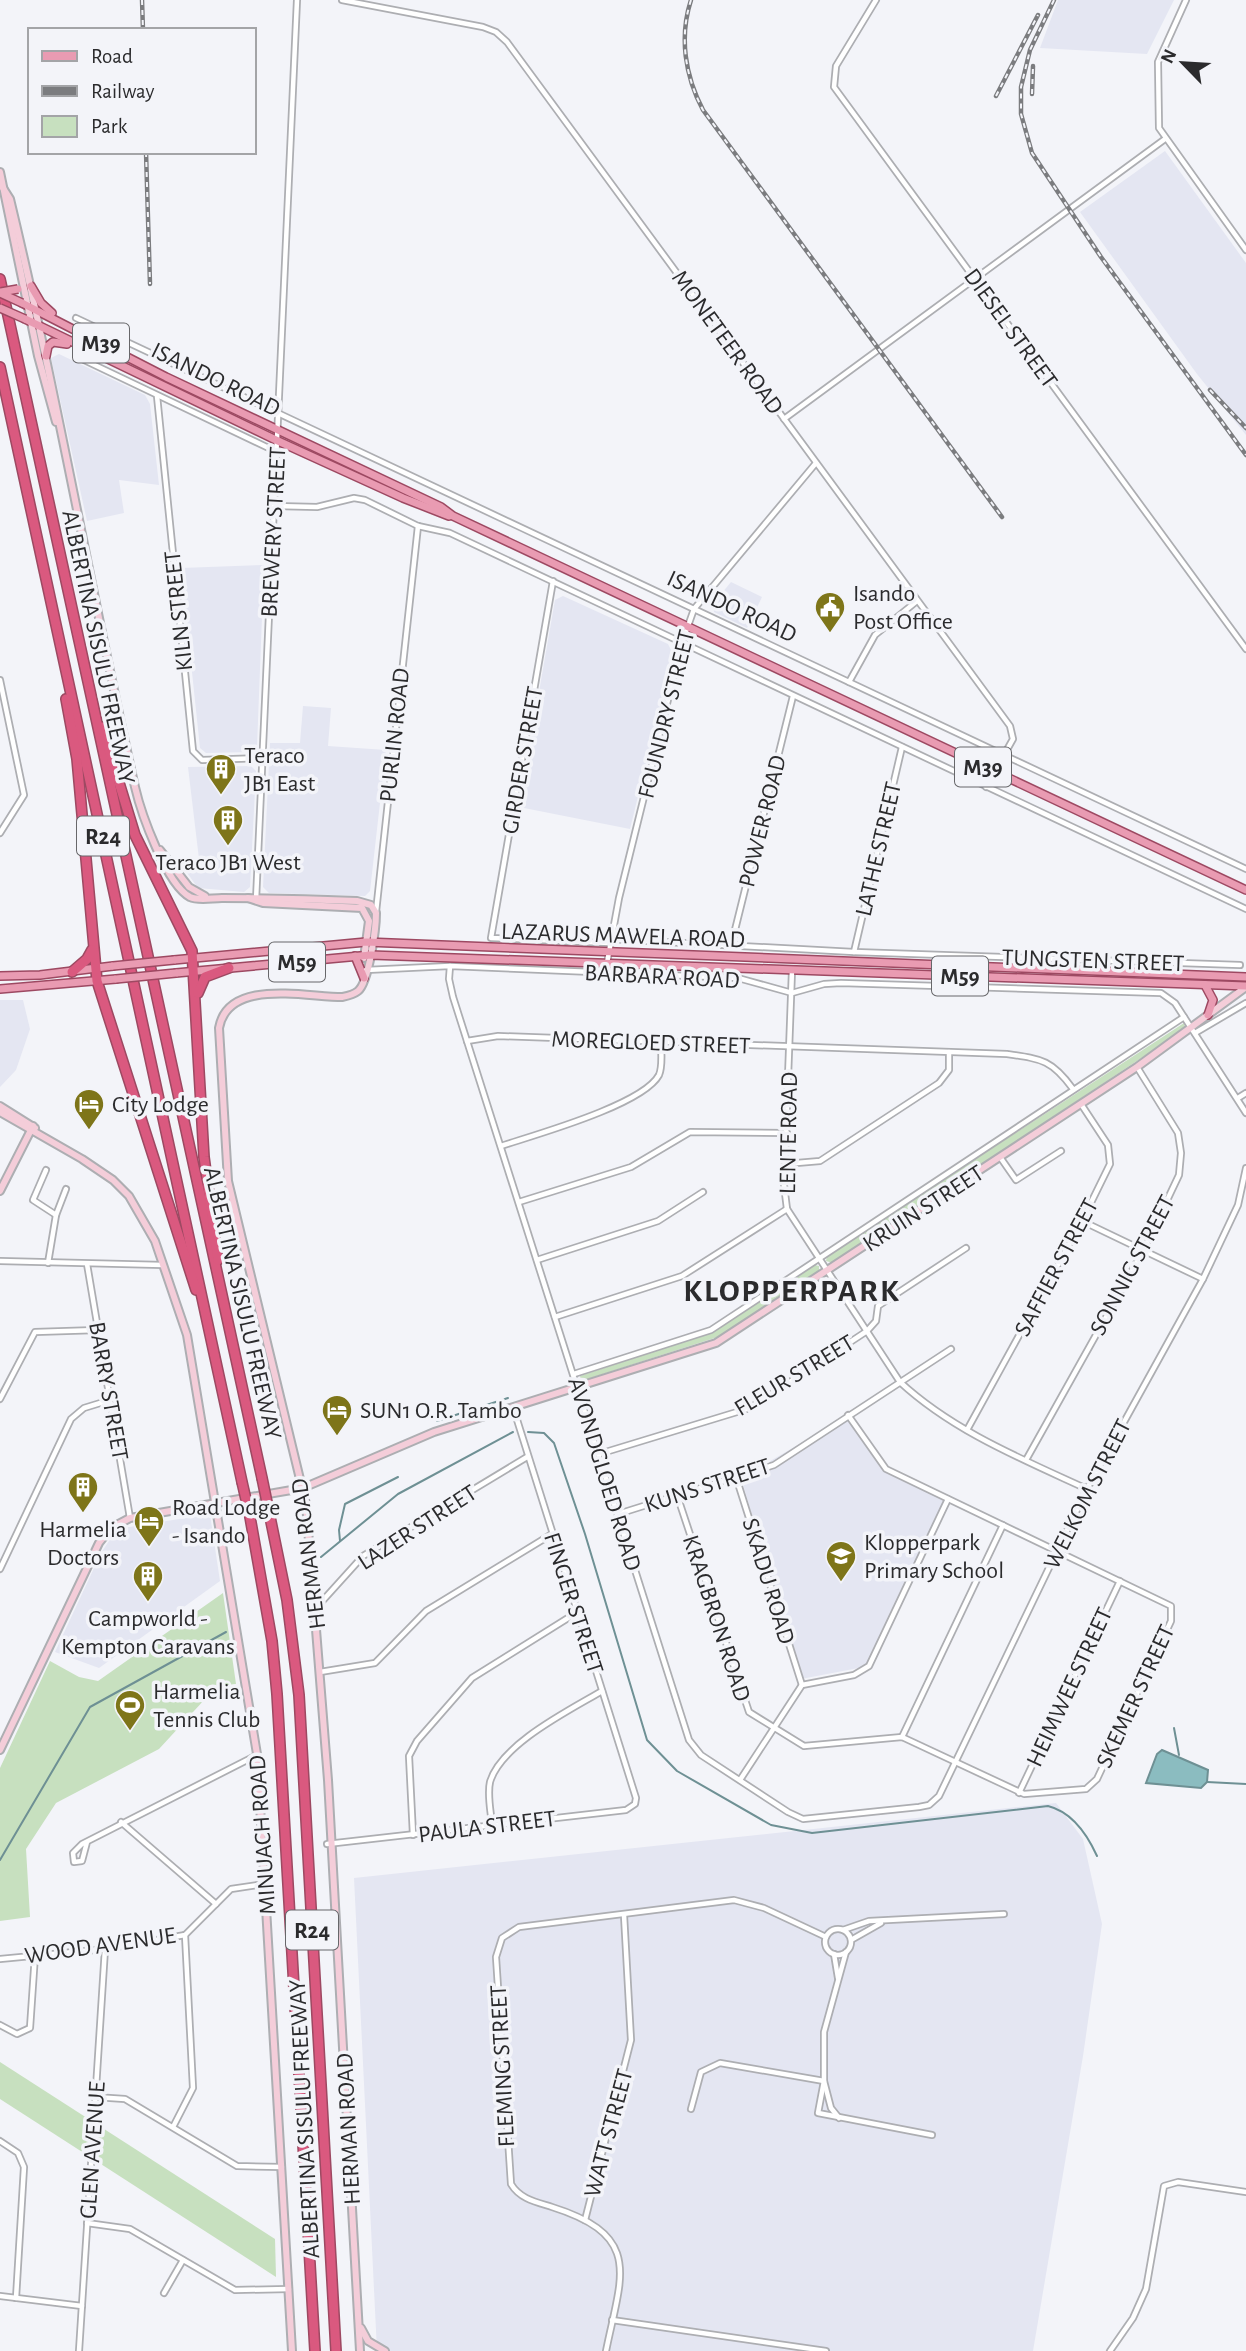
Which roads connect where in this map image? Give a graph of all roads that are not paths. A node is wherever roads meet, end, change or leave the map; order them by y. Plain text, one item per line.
1 (297, 0) edge
2 (342, 0) edge
3 (876, 0) edge
4 (1186, 0) edge
5 (1165, 139) junction
6 (0, 172) edge
7 (1246, 250) edge
8 (0, 279) edge
9 (975, 279) junction
10 (24, 287) junction
11 (0, 292) edge
12 (25, 304) junction
13 (0, 308) edge
14 (36, 309) junction
15 (76, 317) dead end
16 (28, 321) junction
17 (64, 323) junction
18 (39, 326) junction
19 (84, 348) junction
20 (46, 356) junction
21 (84, 360) dead end
22 (0, 368) edge
23 (157, 396) junction
24 (278, 414) junction
25 (785, 419) junction
26 (58, 427) junction
27 (278, 430) junction
28 (278, 440) junction
29 (277, 452) junction
30 (816, 463) junction
31 (275, 506) junction
32 (453, 516) junction
33 (418, 526) junction
34 (554, 582) junction
35 (917, 601) junction
36 (694, 610) junction
37 (688, 627) junction
38 (682, 643) junction
39 (1246, 649) edge
40 (65, 670) junction
41 (0, 680) edge
42 (849, 682) junction
43 (793, 695) junction
44 (91, 696) junction
45 (902, 747) junction
46 (1004, 754) junction
47 (263, 758) junction
48 (994, 772) junction
49 (986, 787) junction
50 (0, 832) edge
51 (1246, 869) edge
52 (1246, 890) edge
53 (256, 899) junction
54 (1246, 909) edge
55 (376, 913) junction
56 (491, 938) joint
57 (610, 941) junction
58 (369, 943) junction
59 (730, 946) junction
60 (92, 947) junction
61 (854, 952) junction
62 (607, 954) junction
63 (355, 956) junction
64 (368, 956) junction
65 (193, 958) junction
66 (760, 959) junction
67 (607, 963) junction
68 (1240, 965) dead end
69 (450, 966) junction
70 (95, 968) junction
71 (229, 968) junction
72 (792, 970) junction
73 (194, 971) junction
74 (72, 972) junction
75 (365, 972) junction
76 (0, 976) edge
77 (1246, 977) edge
78 (97, 982) junction
79 (1205, 985) junction
80 (1246, 986) edge
81 (0, 989) edge
82 (792, 993) junction
83 (1246, 1003) edge
84 (196, 1008) junction
85 (1208, 1015) junction
86 (1184, 1017) junction
87 (1191, 1026) junction
88 (1195, 1033) junction
89 (467, 1041) junction
90 (661, 1042) junction
91 (790, 1046) junction
92 (949, 1052) junction
93 (1137, 1067) junction
94 (1073, 1090) junction
95 (1246, 1093) edge
96 (1238, 1098) junction
97 (1080, 1104) junction
98 (0, 1106) edge
99 (0, 1112) edge
100 (1246, 1113) edge
101 (34, 1129) junction
102 (787, 1133) junction
103 (500, 1146) junction
104 (1061, 1151) dead end
105 (1000, 1157) junction
106 (785, 1164) junction
107 (1246, 1168) edge
108 (46, 1170) dead end
109 (66, 1189) dead end
110 (0, 1191) edge
111 (703, 1192) dead end
112 (519, 1202) junction
113 (787, 1209) junction
114 (56, 1215) junction
115 (1082, 1221) junction
116 (966, 1248) dead end
117 (1143, 1251) junction
118 (819, 1258) junction
119 (537, 1260) junction
120 (0, 1261) edge
121 (48, 1263) junction
122 (87, 1264) junction
123 (163, 1265) junction
124 (828, 1271) junction
125 (218, 1278) junction
126 (1203, 1279) junction
127 (203, 1305) junction
128 (555, 1317) junction
129 (98, 1330) junction
130 (867, 1331) junction
131 (951, 1349) dead end
132 (574, 1374) junction
133 (900, 1381) junction
134 (577, 1385) junction
135 (0, 1399) edge
136 (110, 1400) junction
137 (513, 1407) junction
138 (848, 1415) junction
139 (967, 1430) junction
140 (599, 1454) junction
141 (527, 1457) junction
142 (1026, 1460) junction
143 (736, 1477) junction
144 (303, 1488) junction
145 (1087, 1489) junction
146 (677, 1495) junction
147 (948, 1499) junction
148 (216, 1504) junction
149 (618, 1514) junction
150 (130, 1518) junction
151 (1003, 1525) junction
152 (552, 1534) junction
153 (1057, 1551) junction
154 (0, 1569) edge
155 (1120, 1581) junction
156 (316, 1608) junction
157 (576, 1613) junction
158 (320, 1672) junction
159 (802, 1685) junction
160 (602, 1691) junction
161 (774, 1729) junction
162 (902, 1737) junction
163 (0, 1750) edge
164 (257, 1754) junction
165 (957, 1764) junction
166 (740, 1780) junction
167 (1019, 1793) junction
168 (636, 1798) joint
169 (915, 1808) joint
170 (121, 1822) junction
171 (492, 1825) junction
172 (413, 1835) junction
173 (87, 1842) junction
174 (329, 1844) junction
175 (265, 1884) junction
176 (216, 1904) junction
177 (1004, 1914) dead end
178 (624, 1915) junction
179 (885, 1921) junction
180 (843, 1930) junction
181 (185, 1936) junction
182 (826, 1937) junction
183 (851, 1940) junction
184 (105, 1950) junction
185 (846, 1952) junction
186 (834, 1954) junction
187 (35, 1955) junction
188 (0, 1959) edge
189 (839, 1979) junction
190 (0, 2025) edge
191 (824, 2081) junction
192 (95, 2097) junction
193 (691, 2109) dead end
194 (840, 2119) junction
195 (173, 2127) junction
196 (932, 2135) dead end
197 (0, 2141) edge
198 (282, 2166) junction
199 (1246, 2192) edge
200 (585, 2220) junction
201 (87, 2224) junction
202 (183, 2260) junction
203 (289, 2289) junction
204 (164, 2292) dead end
205 (0, 2296) edge
206 (16, 2298) junction
207 (82, 2306) junction
208 (612, 2320) junction
209 (359, 2323) junction
210 (79, 2351) edge
211 (292, 2351) edge
212 (315, 2351) edge
213 (336, 2351) edge
214 (360, 2351) edge
215 (385, 2351) edge
216 (606, 2351) edge
217 (826, 2351) edge
218 (1110, 2351) edge

1 - 24 street, BREWERY STREET
2 - 25 street, MONETEER ROAD
3 - 9 street, DIESEL STREET
4 - 5 street
5 - 7 street
5 - 9 street
6 - 10 main road
8 - 44 highway, ALBERTINA SISULU FREEWAY / R24
9 - 25 street
9 - 39 street, DIESEL STREET
10 - 11 main road, bridge
10 - 12 main road
10 - 14 main road
10 - 17 main road
11 - 12 main road, ISANDO ROAD / M39, bridge
12 - 14 main road, ISANDO ROAD / M39
12 - 16 main road
13 - 16 main road, ISANDO ROAD / M39, bridge
14 - 17 main road, ISANDO ROAD / M39
14 - 18 main road
15 - 24 street, ISANDO ROAD
16 - 18 main road, ISANDO ROAD / M39
16 - 26 main road
17 - 27 main road, ISANDO ROAD / M39
18 - 19 main road, ISANDO ROAD / M39
18 - 20 main road
19 - 20 main road
19 - 28 main road, ISANDO ROAD / M39
20 - 26 main road
21 - 23 street
22 - 40 highway, ALBERTINA SISULU FREEWAY / R24
23 - 29 street
23 - 47 street, KILN STREET
24 - 27 street, BREWERY STREET
24 - 36 street, ISANDO ROAD
25 - 30 street, MONETEER ROAD
26 - 53 main road
27 - 28 street, BREWERY STREET
27 - 32 main road, ISANDO ROAD / M39
28 - 29 street, BREWERY STREET
28 - 32 main road, ISANDO ROAD / M39
29 - 31 street, BREWERY STREET
30 - 35 street, MONETEER ROAD
30 - 36 street, FOUNDRY STREET
31 - 33 street
31 - 47 street, BREWERY STREET
32 - 37 main road, ISANDO ROAD / M39
33 - 34 street
33 - 55 street, PURLIN ROAD
34 - 38 street
34 - 56 street, GIRDER STREET
35 - 42 street
35 - 46 street, MONETEER ROAD
36 - 37 street, FOUNDRY STREET
36 - 42 street, ISANDO ROAD
37 - 38 street, FOUNDRY STREET
37 - 48 main road, ISANDO ROAD / M39
38 - 43 street
38 - 57 street, FOUNDRY STREET
40 - 60 highway
40 - 127 highway, ALBERTINA SISULU FREEWAY / R24
41 - 50 street
42 - 46 street, ISANDO ROAD
43 - 45 street
43 - 59 street, POWER ROAD
44 - 65 highway
44 - 125 highway, ALBERTINA SISULU FREEWAY / R24
45 - 49 street
45 - 61 street, LATHE STREET
46 - 48 street, MONETEER ROAD
46 - 51 street, ISANDO ROAD
47 - 53 street, BREWERY STREET
48 - 49 street, MONETEER ROAD
48 - 52 main road, ISANDO ROAD / M39
49 - 54 street
53 - 55 main road
53 - 58 main road
55 - 58 main road, PURLIN ROAD
56 - 57 street, TUNGSTEN STREET
57 - 59 street, TUNGSTEN STREET
57 - 62 street, FOUNDRY STREET
58 - 62 main road, LAZARUS MAWELA ROAD / M59
58 - 64 main road
58 - 65 main road, LAZARUS MAWELA ROAD / M59
59 - 61 street, TUNGSTEN STREET
60 - 70 highway
60 - 74 highway
61 - 68 street, TUNGSTEN STREET
62 - 66 main road, LAZARUS MAWELA ROAD / M59
62 - 67 street, FOUNDRY STREET
63 - 64 main road, LAZARUS MAWELA ROAD / M59
63 - 71 main road, LAZARUS MAWELA ROAD / M59
63 - 75 main road
64 - 67 main road, LAZARUS MAWELA ROAD / M59
64 - 75 main road
65 - 70 main road, LAZARUS MAWELA ROAD / M59, bridge
65 - 73 highway
66 - 72 main road
66 - 77 main road, LAZARUS MAWELA ROAD / M59
67 - 72 main road, LAZARUS MAWELA ROAD / M59
69 - 75 street, BARBARA ROAD
69 - 82 street, BARBARA ROAD
69 - 89 street, AVONDGLOED ROAD
70 - 74 main road, LAZARUS MAWELA ROAD / M59
70 - 78 highway
71 - 73 main road, LAZARUS MAWELA ROAD / M59
71 - 84 highway
72 - 79 main road, LAZARUS MAWELA ROAD / M59
72 - 82 street, LENTE ROAD
73 - 78 main road, LAZARUS MAWELA ROAD / M59, bridge
73 - 84 highway
74 - 76 main road, LAZARUS MAWELA ROAD / M59
75 - 144 main road, HERMAN ROAD
78 - 81 main road, LAZARUS MAWELA ROAD / M59
78 - 127 highway
79 - 80 main road, LAZARUS MAWELA ROAD / M59
79 - 85 main road
80 - 85 main road, KRUIN STREET
82 - 86 street
82 - 91 street, LENTE ROAD
83 - 88 street
84 - 125 highway
85 - 87 main road, KRUIN STREET
86 - 87 street
86 - 94 street, KRUIN STREET
87 - 88 street
87 - 93 main road, KRUIN STREET
88 - 96 street
89 - 90 street, MOREGLOED STREET
89 - 103 street, AVONDGLOED ROAD
90 - 91 street, MOREGLOED STREET
90 - 103 street
91 - 92 street, MOREGLOED STREET
91 - 102 street, LENTE ROAD
92 - 94 street, MOREGLOED STREET
92 - 106 street
93 - 97 main road, KRUIN STREET
93 - 117 street, SONNIG STREET
94 - 118 street, KRUIN STREET
95 - 96 street
96 - 100 street
97 - 105 main road, KRUIN STREET
97 - 115 street, SAFFIER STREET
98 - 101 main road
99 - 101 main road
101 - 110 main road
101 - 123 main road, MINUACH ROAD
102 - 106 street, LENTE ROAD
102 - 112 street
103 - 112 street, AVONDGLOED ROAD
104 - 105 street
105 - 124 main road, KRUIN STREET
106 - 113 street, LENTE ROAD
107 - 126 street, WELKOM STREET
108 - 114 street
109 - 114 street
111 - 119 street
112 - 119 street, AVONDGLOED ROAD
113 - 118 street, LENTE ROAD
113 - 128 street
114 - 121 street
115 - 117 street
115 - 139 street, SAFFIER STREET
116 - 130 street
117 - 126 street
117 - 142 street, SONNIG STREET
118 - 124 street, LENTE ROAD
118 - 132 street, KRUIN STREET
119 - 128 street, AVONDGLOED ROAD
120 - 121 street
121 - 122 street
122 - 123 street
122 - 129 street, BARRY STREET
123 - 148 main road, MINUACH ROAD
124 - 130 street, LENTE ROAD
124 - 134 main road, KRUIN STREET
125 - 213 highway, ALBERTINA SISULU FREEWAY / R24, bridge
126 - 145 street, WELKOM STREET
127 - 212 highway, ALBERTINA SISULU FREEWAY / R24, bridge
128 - 132 street, AVONDGLOED ROAD
129 - 135 street
129 - 136 street, BARRY STREET
130 - 133 street, LENTE ROAD
130 - 140 street, FLEUR STREET
131 - 133 street, KUNS STREET
132 - 134 street, AVONDGLOED ROAD
133 - 138 street, KUNS STREET
133 - 139 street, LENTE ROAD
134 - 137 main road, KRUIN STREET
134 - 140 street, AVONDGLOED ROAD
136 - 150 street, BARRY STREET
136 - 154 street
137 - 141 street, FINGER STREET
137 - 144 main road, KRUIN STREET
138 - 143 street, KUNS STREET
138 - 147 street
139 - 142 street, LENTE ROAD
140 - 149 street, AVONDGLOED ROAD
141 - 152 street, FINGER STREET
141 - 156 street, LAZER STREET
142 - 145 street, LENTE ROAD
143 - 146 street, KUNS STREET
143 - 159 street, SKADU ROAD
144 - 148 main road, KRUIN STREET
144 - 156 main road, HERMAN ROAD
145 - 153 street, WELKOM STREET
146 - 149 street, KUNS STREET
146 - 161 street, KRAGBRON ROAD
147 - 151 street
147 - 159 street
148 - 150 main road, KRUIN STREET
148 - 164 main road, MINUACH ROAD
149 - 166 street, AVONDGLOED ROAD
150 - 163 main road
151 - 153 street
151 - 162 street
152 - 157 street, FINGER STREET
152 - 158 street
153 - 155 street
153 - 165 street, WELKOM STREET
155 - 167 street, HEIMWEE STREET
155 - 167 street, SKEMER STREET
156 - 158 main road, HERMAN ROAD
157 - 160 street, FINGER STREET
157 - 172 street
158 - 174 main road, HERMAN ROAD
159 - 161 street
160 - 168 street, FINGER STREET
160 - 171 street
161 - 162 street, KRAGBRON ROAD
161 - 166 street
162 - 165 street
164 - 170 street
164 - 175 main road, MINUACH ROAD
165 - 167 street
165 - 169 street, WELKOM STREET
166 - 169 street, AVONDGLOED ROAD
168 - 171 street, PAULA STREET
170 - 173 street
170 - 176 street
171 - 172 street, PAULA STREET
172 - 174 street, PAULA STREET
173 - 173 street
174 - 209 main road, HERMAN ROAD
175 - 176 street, WOOD AVENUE
175 - 198 main road, MINUACH ROAD
176 - 181 street, WOOD AVENUE
177 - 179 street
178 - 182 street, FLEMING STREET
178 - 200 street, WATT STREET
178 - 200 street, FLEMING STREET
179 - 180 street
179 - 183 street
180 - 182 street
180 - 183 street
181 - 184 street, WOOD AVENUE
181 - 195 street
182 - 186 street
183 - 185 street
184 - 187 street, WOOD AVENUE
184 - 192 street, GLEN AVENUE
185 - 186 street
185 - 189 street
186 - 189 street
187 - 188 street, WOOD AVENUE
187 - 190 street
189 - 191 street
191 - 193 street
191 - 194 street
191 - 194 street
192 - 195 street
192 - 201 street, GLEN AVENUE
194 - 196 street
195 - 198 street
197 - 206 street
198 - 203 main road, MINUACH ROAD
199 - 218 street
200 - 208 street, FLEMING STREET
201 - 202 street
201 - 207 street, GLEN AVENUE
202 - 203 street
202 - 204 street
203 - 211 main road, MINUACH ROAD
205 - 206 street
206 - 207 street
207 - 210 street, GLEN AVENUE
208 - 216 street, FLEMING STREET
208 - 217 street
209 - 214 main road, HERMAN ROAD
209 - 215 main road

